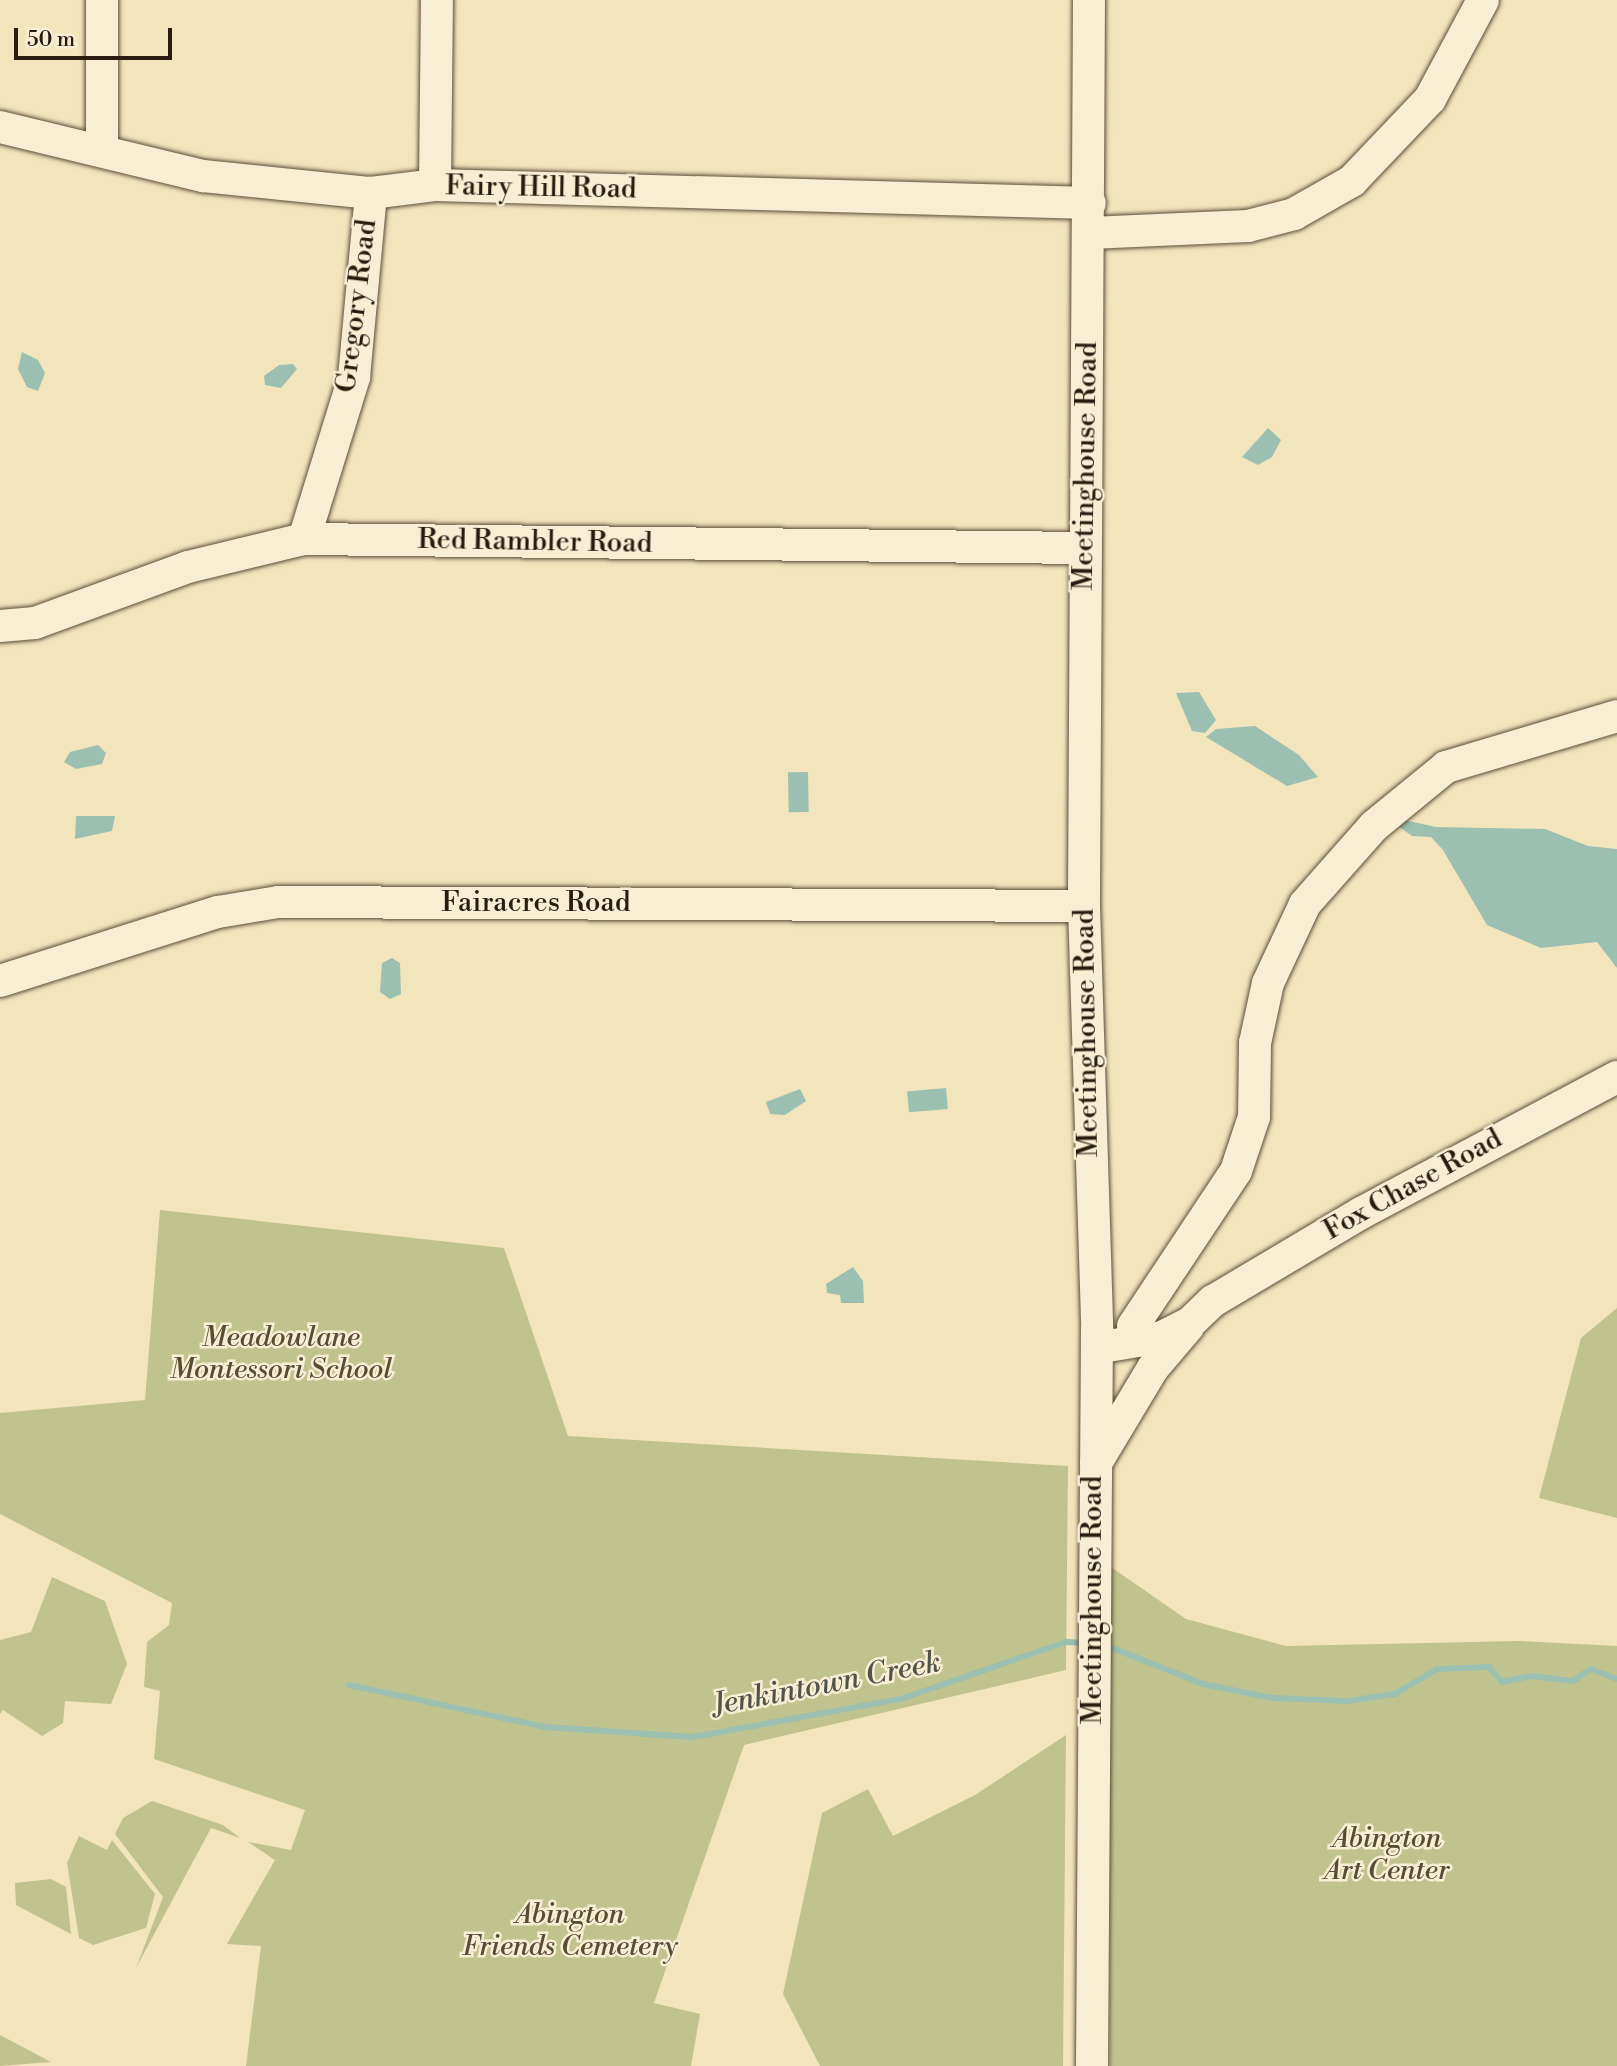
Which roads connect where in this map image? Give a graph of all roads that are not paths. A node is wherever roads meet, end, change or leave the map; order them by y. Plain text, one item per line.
1 (103, 0) edge
2 (437, 0) edge
3 (1089, 0) edge
4 (1483, 0) edge
5 (0, 127) edge
6 (102, 151) junction
7 (435, 185) junction
8 (371, 193) junction
9 (1090, 218) junction
10 (303, 540) junction
11 (1083, 548) junction
12 (0, 626) edge
13 (1617, 716) edge
14 (1084, 906) junction
15 (0, 981) edge
16 (1617, 1077) edge
17 (1213, 1301) junction
18 (1141, 1315) junction
19 (1191, 1323) junction
20 (1097, 1339) junction
21 (1093, 1468) junction
22 (1092, 2066) edge

1 - 6 street
2 - 7 street
3 - 9 street, Meetinghouse Road
4 - 9 street, Fairy Hill Road
5 - 6 street, Fairy Hill Road
6 - 8 street, Fairy Hill Road
7 - 8 street, Fairy Hill Road
7 - 9 street, Fairy Hill Road
8 - 10 street, Gregory Road
9 - 11 street, Meetinghouse Road
10 - 11 street, Red Rambler Road
10 - 12 street, Red Rambler Road
11 - 14 street, Meetinghouse Road
13 - 18 street
14 - 15 street, Fairacres Road
14 - 20 street, Meetinghouse Road
16 - 17 street, Fox Chase Road
17 - 18 street, Fox Chase Road
17 - 19 street, Fox Chase Road
18 - 20 street, Fox Chase Road
19 - 20 street, Fox Chase Road
19 - 21 street, Fox Chase Road
20 - 21 street, Meetinghouse Road
21 - 22 street, Meetinghouse Road

